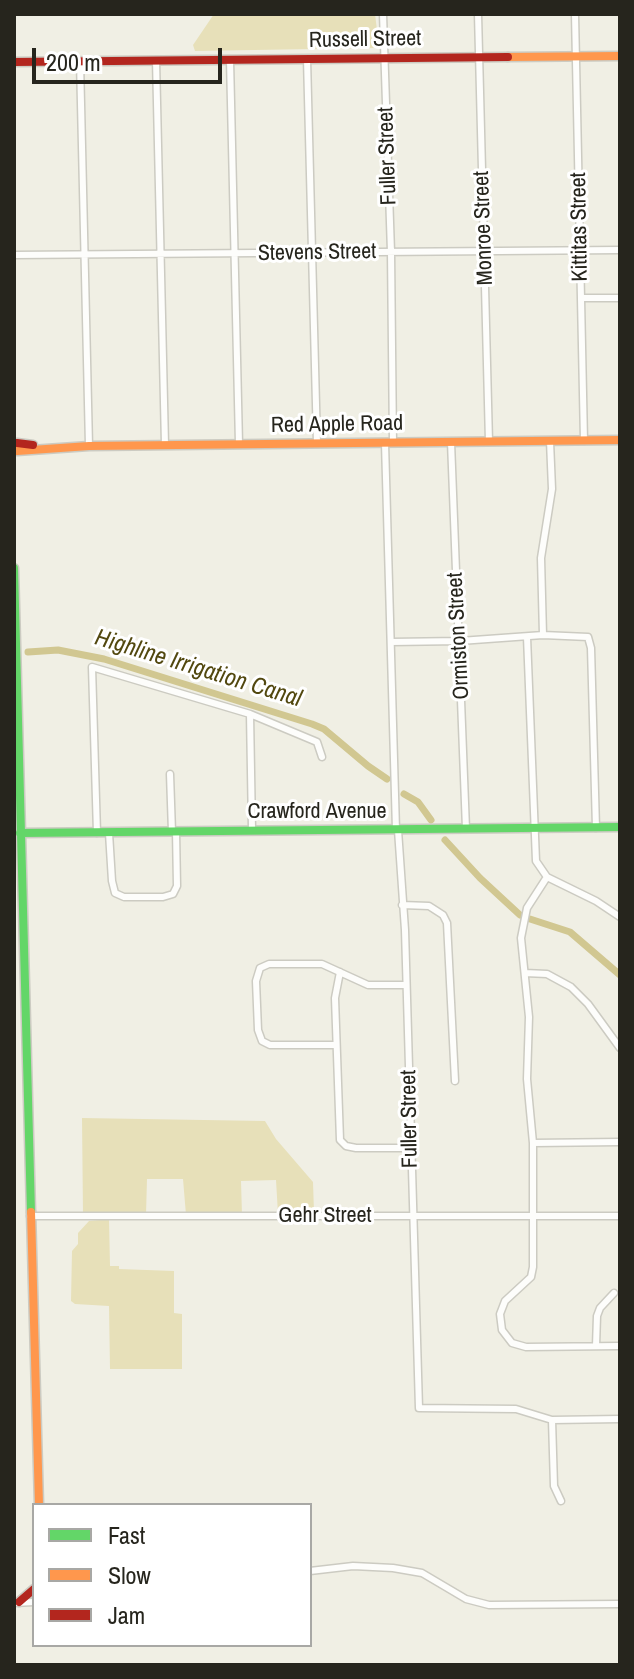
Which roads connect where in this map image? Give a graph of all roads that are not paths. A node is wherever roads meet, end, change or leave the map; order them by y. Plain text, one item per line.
1 (383, 14) edge
2 (478, 14) edge
3 (575, 14) edge
4 (576, 56) junction
5 (620, 56) edge
6 (479, 57) junction
7 (384, 58) junction
8 (307, 59) junction
9 (156, 60) junction
10 (230, 60) junction
11 (80, 61) junction
12 (14, 62) edge
13 (581, 250) junction
14 (620, 250) edge
15 (485, 251) junction
16 (391, 252) junction
17 (85, 254) junction
18 (160, 254) junction
19 (235, 254) junction
20 (312, 254) junction
21 (14, 255) edge
22 (582, 298) junction
23 (620, 298) edge
24 (620, 440) edge
25 (550, 441) junction
26 (584, 441) junction
27 (451, 442) junction
28 (489, 442) junction
29 (317, 443) junction
30 (389, 443) junction
31 (239, 444) junction
32 (165, 445) junction
33 (89, 446) junction
34 (15, 447) edge
35 (14, 568) edge
36 (543, 635) junction
37 (527, 637) junction
38 (460, 641) junction
39 (391, 642) junction
40 (250, 714) junction
41 (322, 757) dead end
42 (170, 774) dead end
43 (620, 827) edge
44 (596, 828) junction
45 (252, 829) junction
46 (466, 829) junction
47 (534, 829) junction
48 (397, 830) junction
49 (174, 832) junction
50 (17, 833) edge
51 (97, 833) junction
52 (109, 833) junction
53 (547, 877) junction
54 (402, 905) junction
55 (620, 917) edge
56 (340, 972) junction
57 (525, 973) junction
58 (406, 985) junction
59 (336, 1045) junction
60 (620, 1048) edge
61 (455, 1081) dead end
62 (620, 1142) edge
63 (533, 1143) junction
64 (411, 1148) junction
65 (30, 1216) junction
66 (533, 1216) junction
67 (620, 1216) edge
68 (412, 1217) junction
69 (614, 1293) dead end
70 (596, 1346) junction
71 (620, 1346) edge
72 (620, 1419) edge
73 (552, 1420) junction
74 (561, 1501) dead end
75 (39, 1503) edge
76 (312, 1571) edge
77 (620, 1604) edge

1 - 7 street, Fuller Street
2 - 6 street, Monroe Street
3 - 4 street, Kittitas Street
4 - 5 street, Russell Street
4 - 6 street, Russell Street
4 - 13 street, Kittitas Street
6 - 7 street, Russell Street
6 - 15 street, Monroe Street
7 - 8 street, Russell Street
7 - 16 street, Fuller Street
8 - 10 street, Russell Street
8 - 20 street
9 - 10 street, Russell Street
9 - 11 street, Russell Street
9 - 18 street
10 - 19 street
11 - 12 street, Russell Street
11 - 17 street
13 - 14 street, Stevens Street
13 - 15 street, Stevens Street
13 - 22 street, Kittitas Street
15 - 16 street, Stevens Street
15 - 28 street, Monroe Street
16 - 20 street, Stevens Street
16 - 30 street, Fuller Street
17 - 18 street, Stevens Street
17 - 21 street, Stevens Street
17 - 33 street
18 - 19 street, Stevens Street
18 - 32 street
19 - 20 street, Stevens Street
19 - 31 street
20 - 29 street
22 - 23 street
22 - 26 street, Kittitas Street
24 - 26 street, Red Apple Road
25 - 26 street, Red Apple Road
25 - 28 street, Red Apple Road
25 - 36 street
27 - 28 street, Red Apple Road
27 - 30 street, Red Apple Road
27 - 38 street, Ormiston Street
29 - 30 street, Red Apple Road
29 - 31 street, Red Apple Road
30 - 39 street, Fuller Street
31 - 32 street, Red Apple Road
32 - 33 street, Red Apple Road
33 - 34 street, Red Apple Road
35 - 50 street
36 - 37 street
36 - 44 street
37 - 38 street
37 - 47 street
38 - 39 street
38 - 46 street, Ormiston Street
39 - 48 street, Fuller Street
40 - 41 street
40 - 45 street
40 - 51 street
42 - 49 street
43 - 44 street, Crawford Avenue
44 - 47 street, Crawford Avenue
45 - 48 street, Crawford Avenue
45 - 49 street, Crawford Avenue
46 - 47 street, Crawford Avenue
46 - 48 street, Crawford Avenue
47 - 53 street
48 - 54 street, Fuller Street
49 - 52 street, Crawford Avenue
49 - 52 street
50 - 51 street, Crawford Avenue
50 - 65 street
51 - 52 street, Crawford Avenue
53 - 55 street
53 - 57 street
54 - 58 street, Fuller Street
54 - 61 street
56 - 58 street
56 - 59 street
56 - 59 street
57 - 60 street
57 - 63 street
58 - 64 street, Fuller Street
59 - 64 street
62 - 63 street
63 - 66 street
64 - 68 street, Fuller Street
65 - 68 street, Gehr Street
65 - 75 street
66 - 67 street, Gehr Street
66 - 68 street, Gehr Street
66 - 70 street
68 - 73 street, Fuller Street
69 - 70 street
70 - 71 street
72 - 73 street
73 - 74 street
76 - 77 street

